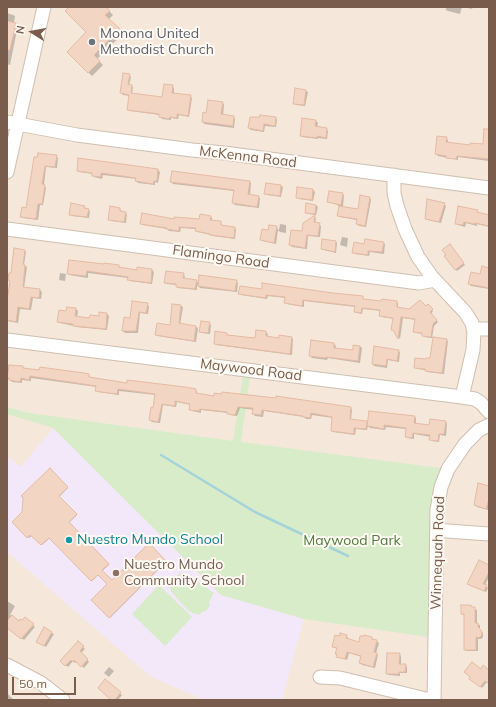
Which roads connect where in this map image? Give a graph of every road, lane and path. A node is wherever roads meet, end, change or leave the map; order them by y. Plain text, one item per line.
1 (44, 7) edge
2 (12, 123) edge
3 (7, 172) edge
4 (394, 175) junction
5 (489, 188) edge
6 (7, 229) edge
7 (435, 280) junction
8 (473, 329) junction
9 (489, 329) edge
10 (7, 340) edge
11 (462, 397) junction
12 (489, 412) edge
13 (489, 425) edge
14 (437, 529) junction
15 (489, 534) edge
16 (7, 665) edge
17 (320, 677) dead end
18 (55, 698) edge
19 (430, 700) edge
20 (434, 700) edge

1 - 2 street
2 - 3 street
2 - 4 street, McKenna Road
4 - 5 street, McKenna Road
4 - 7 street
6 - 7 street, Flamingo Road
7 - 8 street
8 - 9 street
8 - 11 street
10 - 11 street, Maywood Road
11 - 12 street, Maywood Road
13 - 14 street, Winnequah Road
14 - 15 street
14 - 20 street, Winnequah Road
16 - 18 street
17 - 19 street

